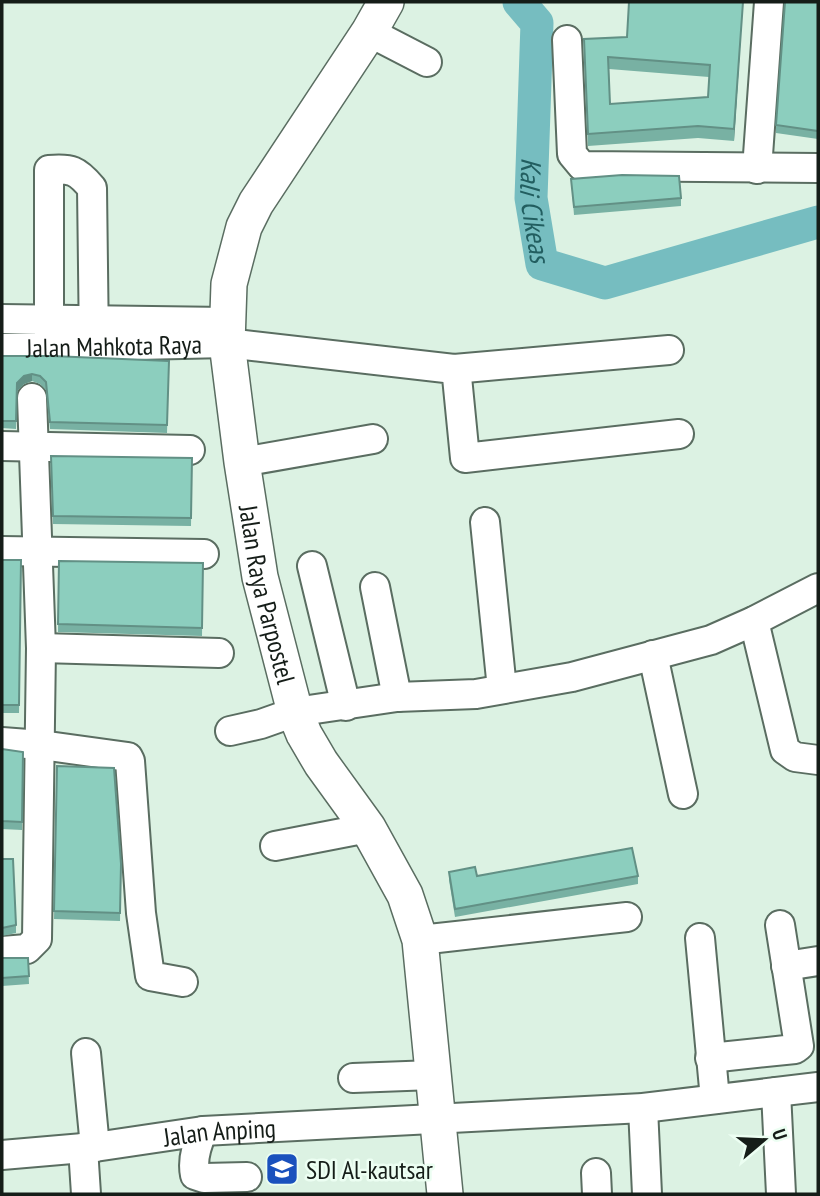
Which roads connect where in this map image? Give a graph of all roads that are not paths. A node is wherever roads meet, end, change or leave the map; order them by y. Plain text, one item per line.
1 (769, 2) edge
2 (377, 17) edge
3 (567, 40) dead end
4 (427, 62) dead end
5 (818, 168) edge
6 (757, 169) junction
7 (2, 318) edge
8 (49, 318) junction
9 (95, 318) junction
10 (227, 332) junction
11 (94, 346) junction
12 (49, 347) junction
13 (2, 348) edge
14 (669, 350) dead end
15 (454, 369) junction
16 (32, 398) dead end
17 (679, 434) dead end
18 (373, 439) dead end
19 (2, 446) edge
20 (35, 446) junction
21 (190, 450) dead end
22 (242, 462) junction
23 (485, 522) dead end
24 (2, 551) edge
25 (38, 552) junction
26 (204, 554) dead end
27 (312, 566) dead end
28 (375, 587) dead end
29 (818, 588) edge
30 (754, 621) junction
31 (41, 648) junction
32 (219, 653) dead end
33 (653, 655) junction
34 (502, 689) junction
35 (397, 698) junction
36 (346, 706) junction
37 (295, 712) junction
38 (230, 731) dead end
39 (2, 742) edge
40 (41, 745) junction
41 (818, 760) edge
42 (683, 794) dead end
43 (368, 828) junction
44 (275, 846) dead end
45 (627, 917) dead end
46 (780, 925) dead end
47 (700, 938) dead end
48 (420, 940) junction
49 (2, 951) edge
50 (818, 961) edge
51 (786, 966) junction
52 (183, 982) dead end
53 (86, 1053) dead end
54 (710, 1058) junction
55 (433, 1075) junction
56 (353, 1078) dead end
57 (818, 1087) edge
58 (776, 1092) junction
59 (715, 1100) junction
60 (643, 1108) junction
61 (437, 1119) junction
62 (203, 1130) junction
63 (89, 1147) junction
64 (2, 1154) edge
65 (247, 1177) dead end
66 (86, 1194) edge
67 (445, 1194) edge
68 (647, 1194) edge
69 (781, 1194) edge

1 - 6 street
2 - 4 street
2 - 10 main road, Jalan Raya Parpostel
3 - 6 street
5 - 6 street
7 - 8 street, Jalan Mahkota Raya
8 - 9 street, Jalan Mahkota Raya
8 - 9 street
8 - 12 street
9 - 10 street, Jalan Mahkota Raya
9 - 11 street
10 - 11 street, Jalan Mahkota Raya
10 - 15 street
10 - 22 main road, Jalan Raya Parpostel
11 - 12 street, Jalan Mahkota Raya
12 - 13 street, Jalan Mahkota Raya
14 - 15 street
15 - 17 street
16 - 20 street
18 - 22 street
19 - 20 street
20 - 21 street
20 - 25 street
22 - 37 main road, Jalan Raya Parpostel
23 - 34 street
24 - 25 street
25 - 26 street
25 - 31 street
27 - 36 street
28 - 35 street
29 - 30 street
30 - 33 street
30 - 41 street
31 - 32 street
31 - 40 street
33 - 34 street
33 - 42 street
34 - 35 street
35 - 36 street
36 - 37 street
37 - 38 street
37 - 43 main road, Jalan Raya Parpostel
39 - 40 street
40 - 49 street
40 - 52 street
43 - 44 street
43 - 48 main road, Jalan Raya Parpostel
45 - 48 street
46 - 51 street
47 - 54 street
48 - 55 main road, Jalan Raya Parpostel
50 - 51 street
51 - 54 street
53 - 63 street
54 - 59 street
55 - 56 street
55 - 61 main road, Jalan Raya Parpostel
57 - 58 street, Jalan Anping
58 - 59 street, Jalan Anping
58 - 69 street
59 - 60 street, Jalan Anping
60 - 61 street, Jalan Anping
60 - 68 street
61 - 62 street, Jalan Anping
61 - 67 main road, Jalan Raya Parpostel
62 - 63 street, Jalan Anping
62 - 65 street
63 - 64 street, Jalan Anping
63 - 66 street

